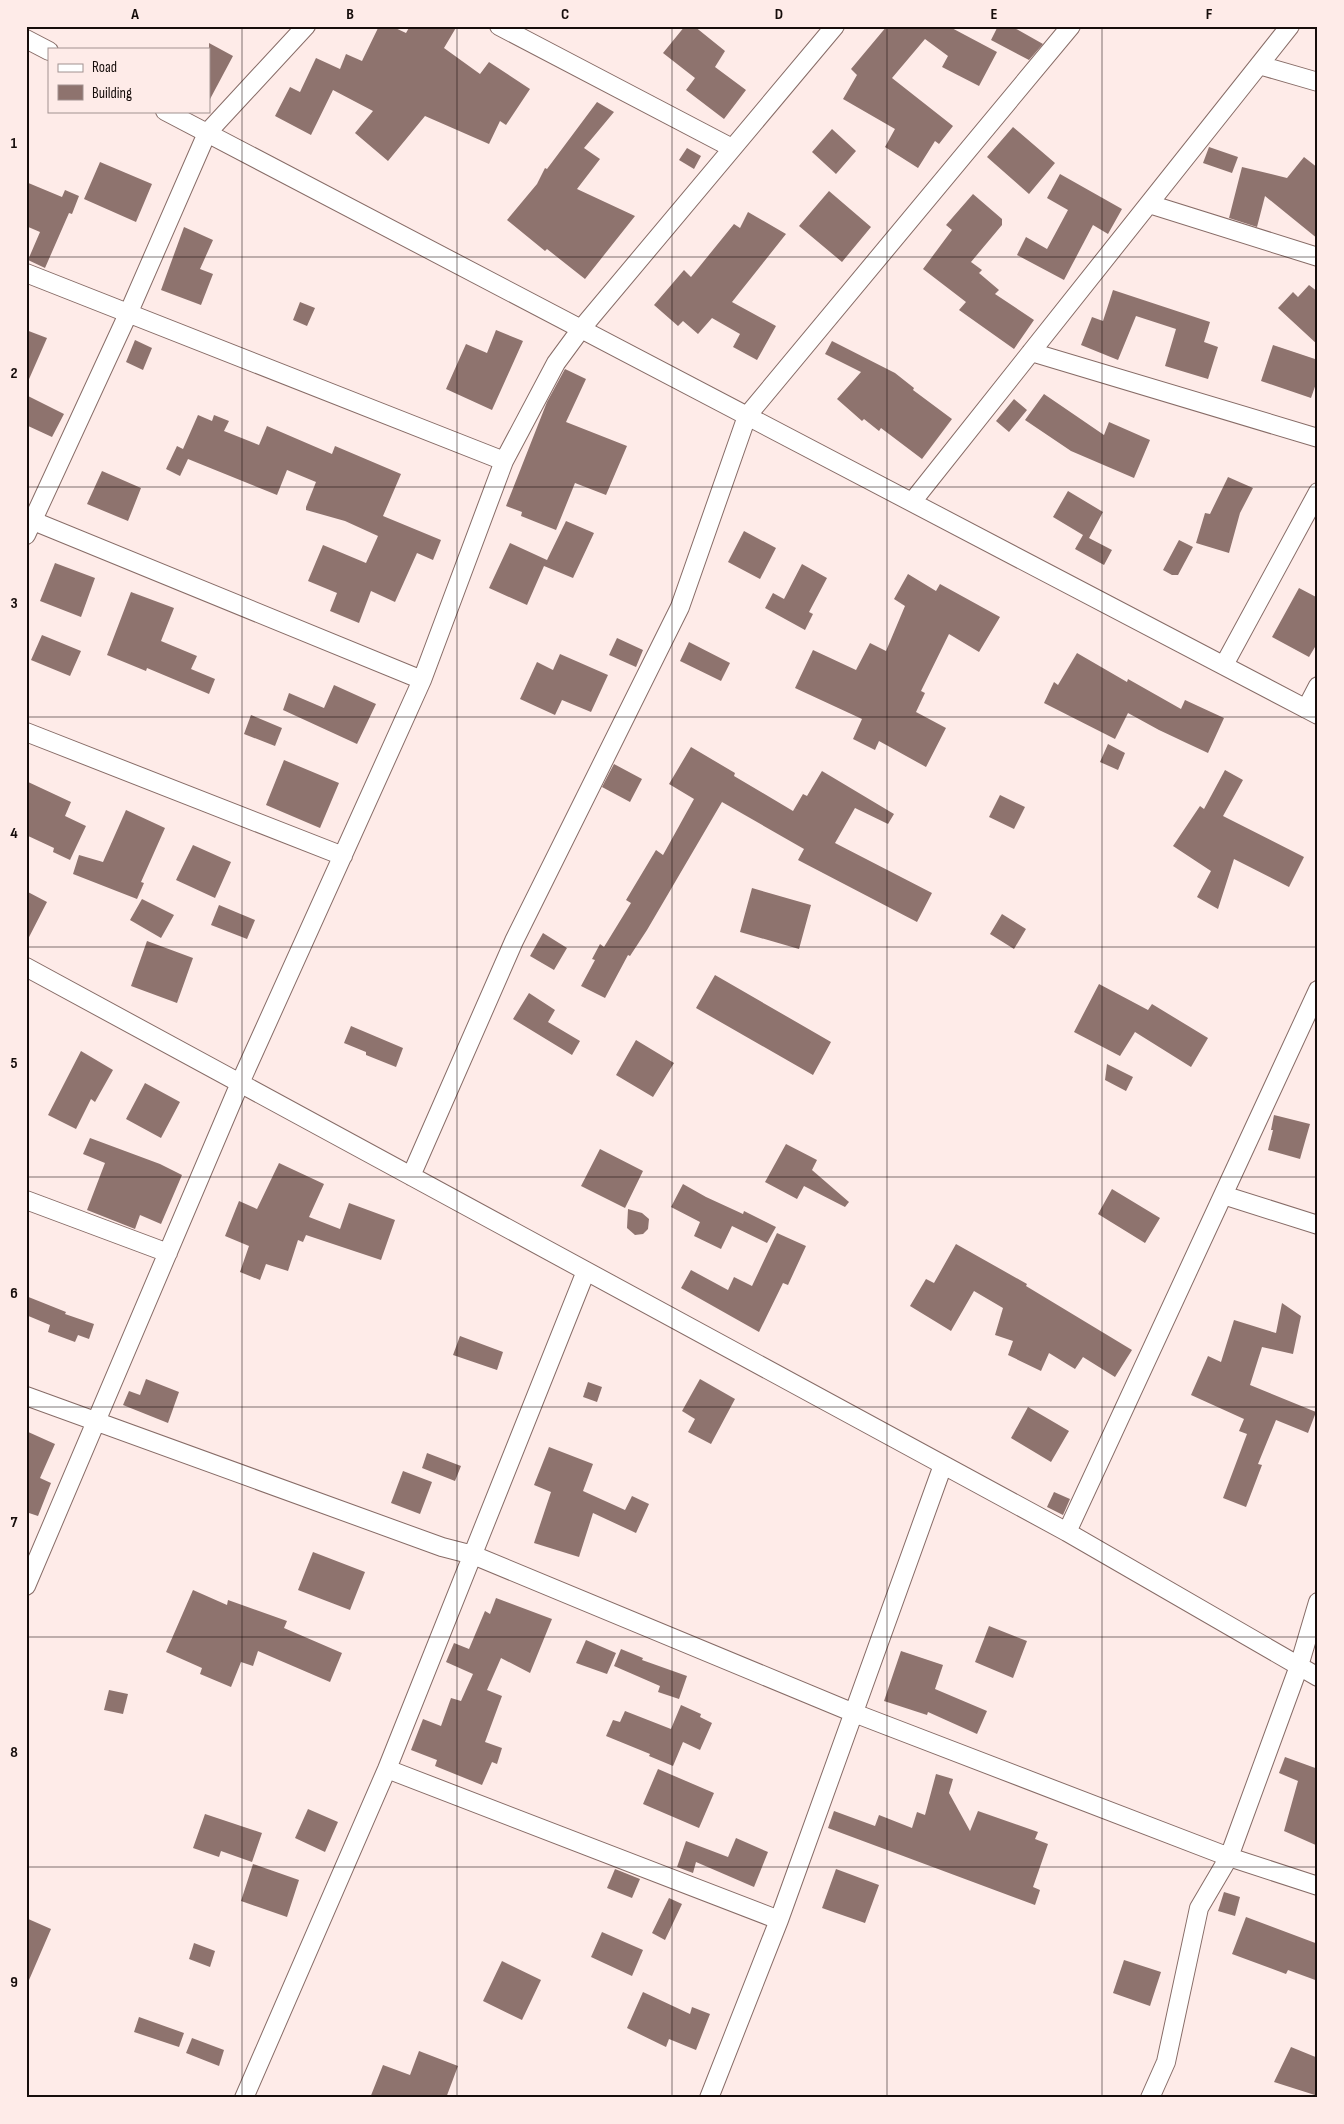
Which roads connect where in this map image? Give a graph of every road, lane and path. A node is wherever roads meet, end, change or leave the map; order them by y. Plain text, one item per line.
1 (306, 26) edge
2 (499, 26) edge
3 (835, 26) edge
4 (1071, 26) edge
5 (1290, 26) edge
6 (26, 39) edge
7 (48, 50) edge
8 (1259, 65) junction
9 (1318, 82) edge
10 (167, 112) edge
11 (207, 133) junction
12 (732, 148) junction
13 (1149, 204) junction
14 (1318, 256) edge
15 (26, 273) edge
16 (128, 314) junction
17 (581, 329) junction
18 (1031, 352) junction
19 (747, 416) junction
20 (1318, 438) edge
21 (504, 461) junction
22 (1318, 492) edge
23 (912, 502) junction
24 (28, 525) edge
25 (1224, 665) junction
26 (422, 680) junction
27 (1318, 686) edge
28 (1312, 712) edge
29 (26, 732) edge
30 (343, 856) junction
31 (26, 967) edge
32 (1318, 990) edge
33 (240, 1083) junction
34 (411, 1176) junction
35 (1222, 1195) junction
36 (26, 1200) edge
37 (1318, 1225) edge
38 (168, 1253) junction
39 (586, 1271) junction
40 (26, 1396) edge
41 (96, 1422) junction
42 (943, 1465) junction
43 (1067, 1532) junction
44 (473, 1555) junction
45 (26, 1586) edge
46 (1318, 1602) edge
47 (1299, 1666) junction
48 (1318, 1677) edge
49 (854, 1713) junction
50 (388, 1769) junction
51 (1229, 1858) junction
52 (1318, 1886) edge
53 (779, 1920) junction
54 (244, 2098) edge
55 (709, 2098) edge
56 (1150, 2098) edge

1 - 11 street
2 - 12 street
3 - 12 street
4 - 19 street
5 - 8 street
6 - 7 street
8 - 9 street
8 - 13 street
10 - 11 street
11 - 16 street
11 - 17 street
12 - 17 street
13 - 14 street
13 - 18 street
15 - 16 street
16 - 21 street
16 - 24 street
17 - 19 street
17 - 21 street
18 - 20 street
18 - 23 street
19 - 23 street
19 - 34 street
21 - 26 street
22 - 25 street
23 - 25 street
24 - 26 street
25 - 28 street
26 - 30 street
27 - 28 street
29 - 30 street
30 - 33 street
31 - 33 street
32 - 35 street
33 - 34 street
33 - 38 street
34 - 39 street
35 - 37 street
35 - 43 street
36 - 38 street
38 - 41 street
39 - 42 street
39 - 44 street
40 - 41 street
41 - 44 street
41 - 45 street
42 - 43 street
42 - 49 street
43 - 47 street
44 - 49 street
44 - 50 street
46 - 47 street
47 - 48 street
47 - 51 street
49 - 51 street
49 - 53 street
50 - 53 street
50 - 54 street
51 - 52 street
51 - 56 street
53 - 55 street

